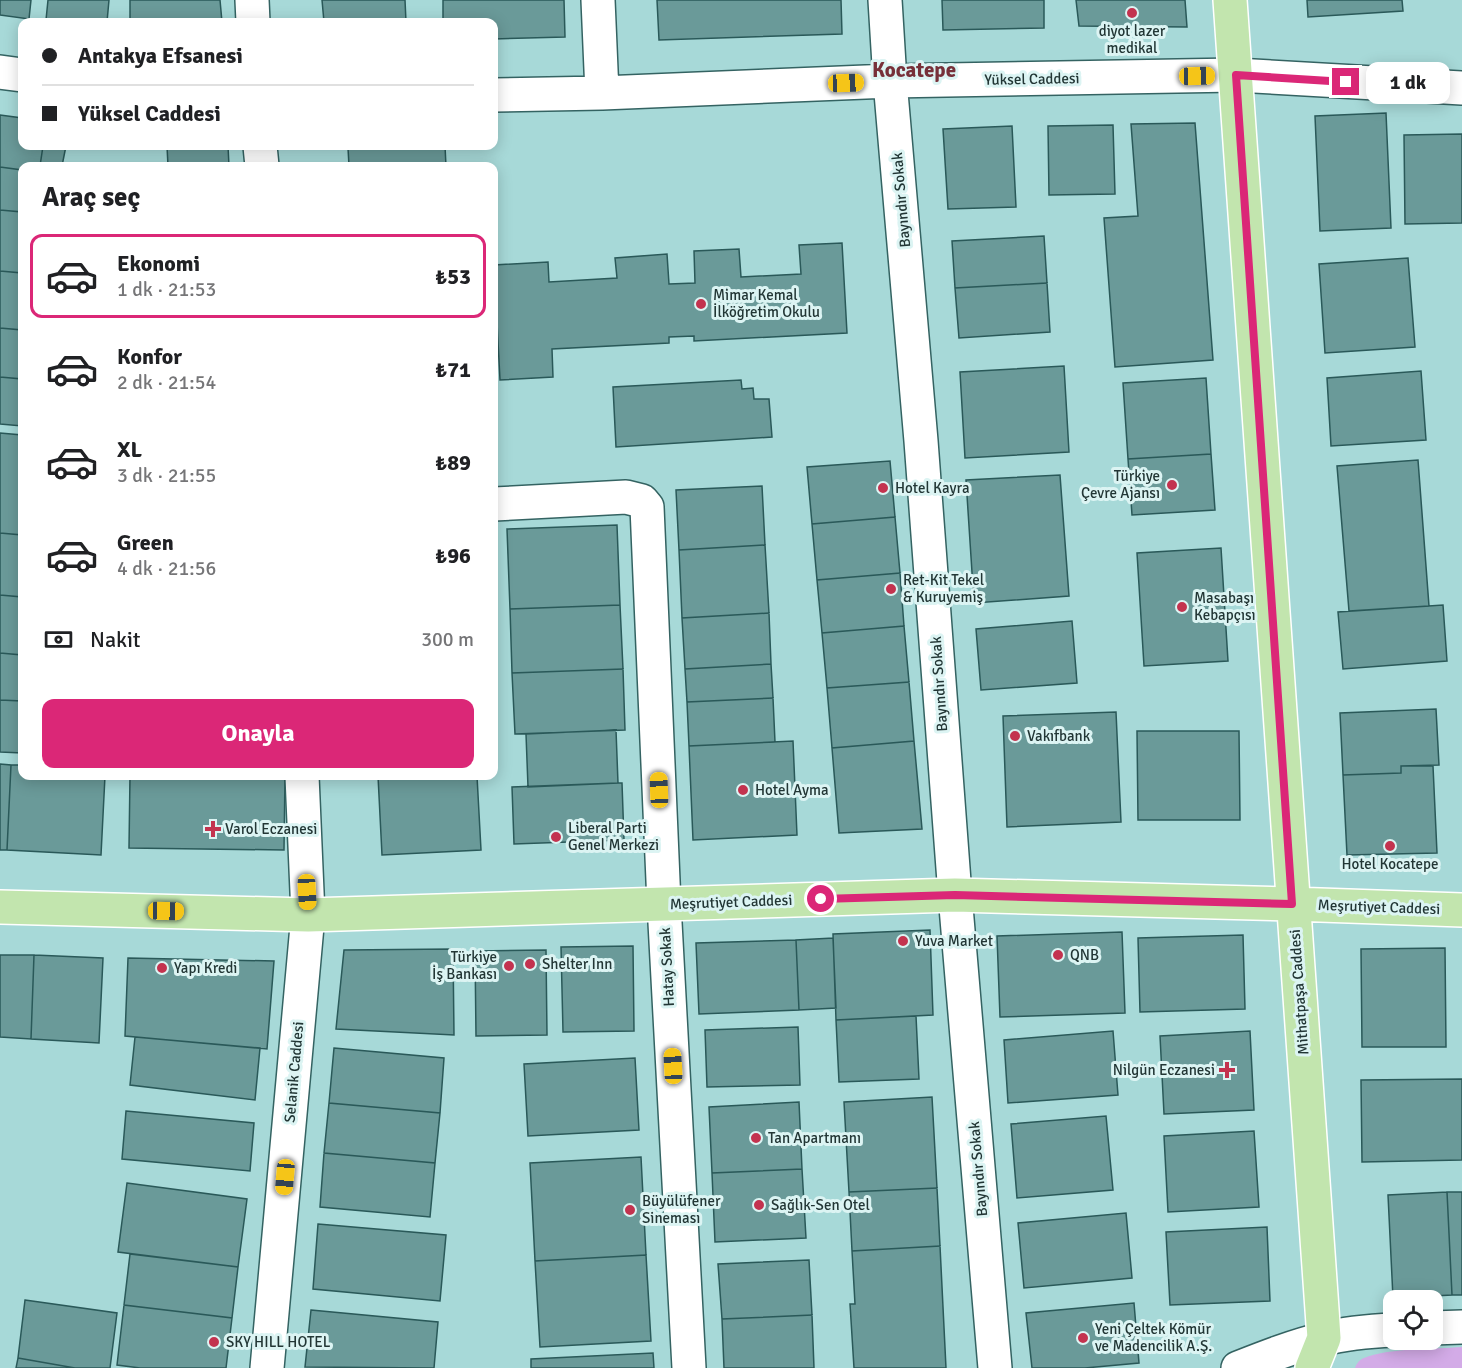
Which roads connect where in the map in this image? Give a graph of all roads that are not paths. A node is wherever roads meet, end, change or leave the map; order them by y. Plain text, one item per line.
1 (252, 0) edge
2 (598, 0) edge
3 (885, 0) edge
4 (1230, 0) edge
5 (253, 18) edge
6 (0, 72) edge
7 (18, 74) edge
8 (1236, 75) junction
9 (890, 81) junction
10 (1462, 88) edge
11 (602, 93) junction
12 (498, 95) edge
13 (498, 504) edge
14 (302, 780) edge
15 (955, 895) junction
16 (664, 904) junction
17 (1292, 904) junction
18 (0, 907) edge
19 (1462, 910) edge
20 (309, 915) junction
21 (1462, 1327) edge
22 (1443, 1328) edge
23 (1383, 1331) edge
24 (1318, 1353) edge
25 (267, 1368) edge
26 (689, 1368) edge
27 (994, 1368) edge
28 (1238, 1368) edge

1 - 5 street
2 - 11 street
3 - 9 street, Bayındır Sokak
4 - 8 main road, Mithatpaşa Caddesi
6 - 7 street
8 - 9 street, Yüksel Caddesi
8 - 10 street, Yüksel Caddesi
8 - 17 main road, Mithatpaşa Caddesi
9 - 11 street, Yüksel Caddesi
9 - 15 street, Bayındır Sokak
11 - 12 street, Yüksel Caddesi
13 - 16 street, Hatay Sokak
14 - 20 street, Selanik Caddesi
15 - 16 main road, Meşrutiyet Caddesi
15 - 17 main road, Meşrutiyet Caddesi
15 - 27 street, Bayındır Sokak
16 - 20 main road, Meşrutiyet Caddesi
16 - 26 street, Hatay Sokak
17 - 19 main road, Meşrutiyet Caddesi
17 - 24 main road, Mithatpaşa Caddesi
18 - 20 main road, Meşrutiyet Caddesi
20 - 25 street, Selanik Caddesi
21 - 22 street
23 - 24 street
24 - 28 street

